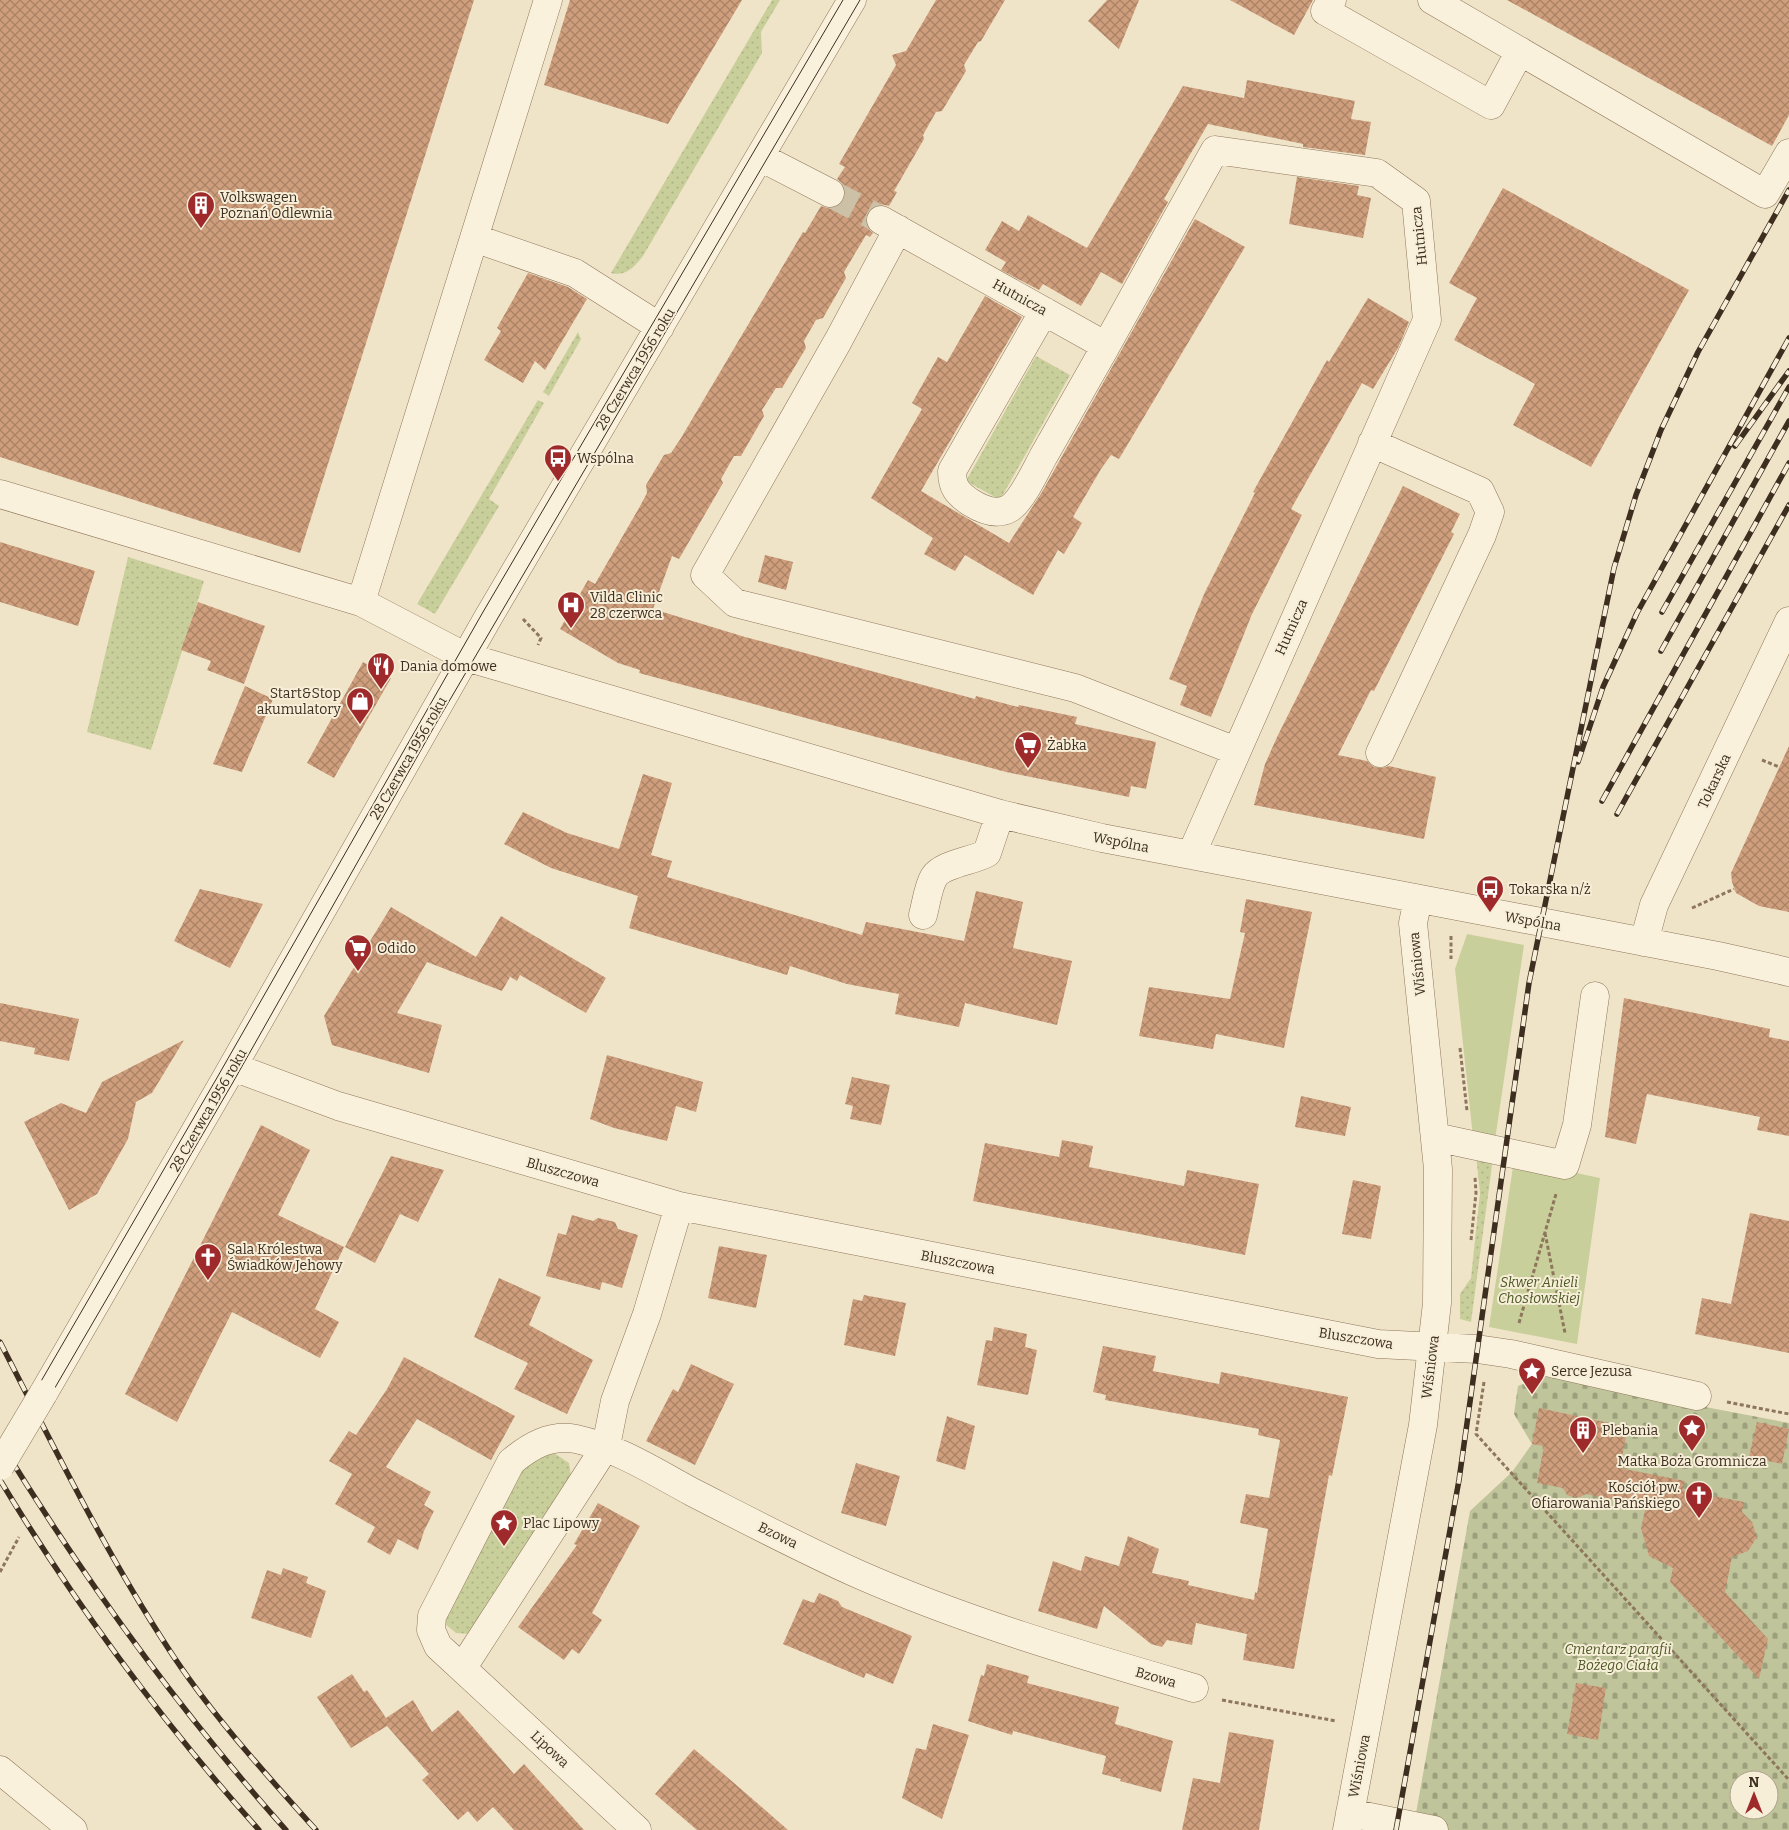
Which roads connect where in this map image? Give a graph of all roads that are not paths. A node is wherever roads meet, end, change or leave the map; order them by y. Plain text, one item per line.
1 (548, 0) edge
2 (852, 0) edge
3 (1332, 0) edge
4 (1432, 0) edge
5 (1520, 51) junction
6 (1789, 153) edge
7 (760, 157) junction
8 (830, 193) tunnel mouth
9 (474, 238) junction
10 (1044, 311) junction
11 (660, 326) junction
12 (1106, 346) junction
13 (1372, 443) junction
14 (0, 494) edge
15 (361, 602) junction
16 (1789, 621) edge
17 (466, 657) junction
18 (1236, 751) junction
19 (1380, 753) dead end
20 (1000, 814) junction
21 (1191, 855) junction
22 (1418, 899) junction
23 (923, 915) dead end
24 (1644, 942) junction
25 (1789, 972) edge
26 (1596, 996) dead end
27 (233, 1067) junction
28 (1435, 1137) junction
29 (679, 1206) junction
30 (1433, 1346) junction
31 (1697, 1396) road end
32 (606, 1446) junction
33 (0, 1466) edge
34 (463, 1667) junction
35 (1194, 1688) road end
36 (0, 1770) edge
37 (1349, 1821) edge
38 (73, 1830) edge
39 (637, 1830) edge
40 (1434, 1830) edge

1 - 9 street
2 - 7 street, 28 Czerwca 1956 roku
3 - 5 street
4 - 5 street
5 - 6 street
7 - 8 street
7 - 11 street, 28 Czerwca 1956 roku
9 - 11 street
9 - 15 street
10 - 12 street, Hutnicza
10 - 12 street
10 - 18 street, Hutnicza
11 - 17 street, 28 Czerwca 1956 roku
12 - 13 street, Hutnicza
13 - 18 street, Hutnicza
13 - 19 street
14 - 15 street, Wspólna
15 - 17 street, Wspólna
16 - 24 street, Tokarska
17 - 20 street, Wspólna
17 - 27 street, 28 Czerwca 1956 roku
18 - 21 street, Hutnicza
20 - 21 street, Wspólna
20 - 23 street
21 - 22 street, Wspólna
22 - 24 street, Wspólna
22 - 28 street, Wiśniowa
24 - 25 street, Wspólna
26 - 28 street
27 - 29 street, Bluszczowa
27 - 33 street, 28 Czerwca 1956 roku, bridge
28 - 30 street, Wiśniowa
29 - 30 street, Bluszczowa
29 - 32 street
30 - 31 street, Bluszczowa
30 - 37 street, Wiśniowa
32 - 34 street
32 - 34 street
32 - 35 street, Bzowa
34 - 39 street, Lipowa
36 - 38 street
37 - 40 street

